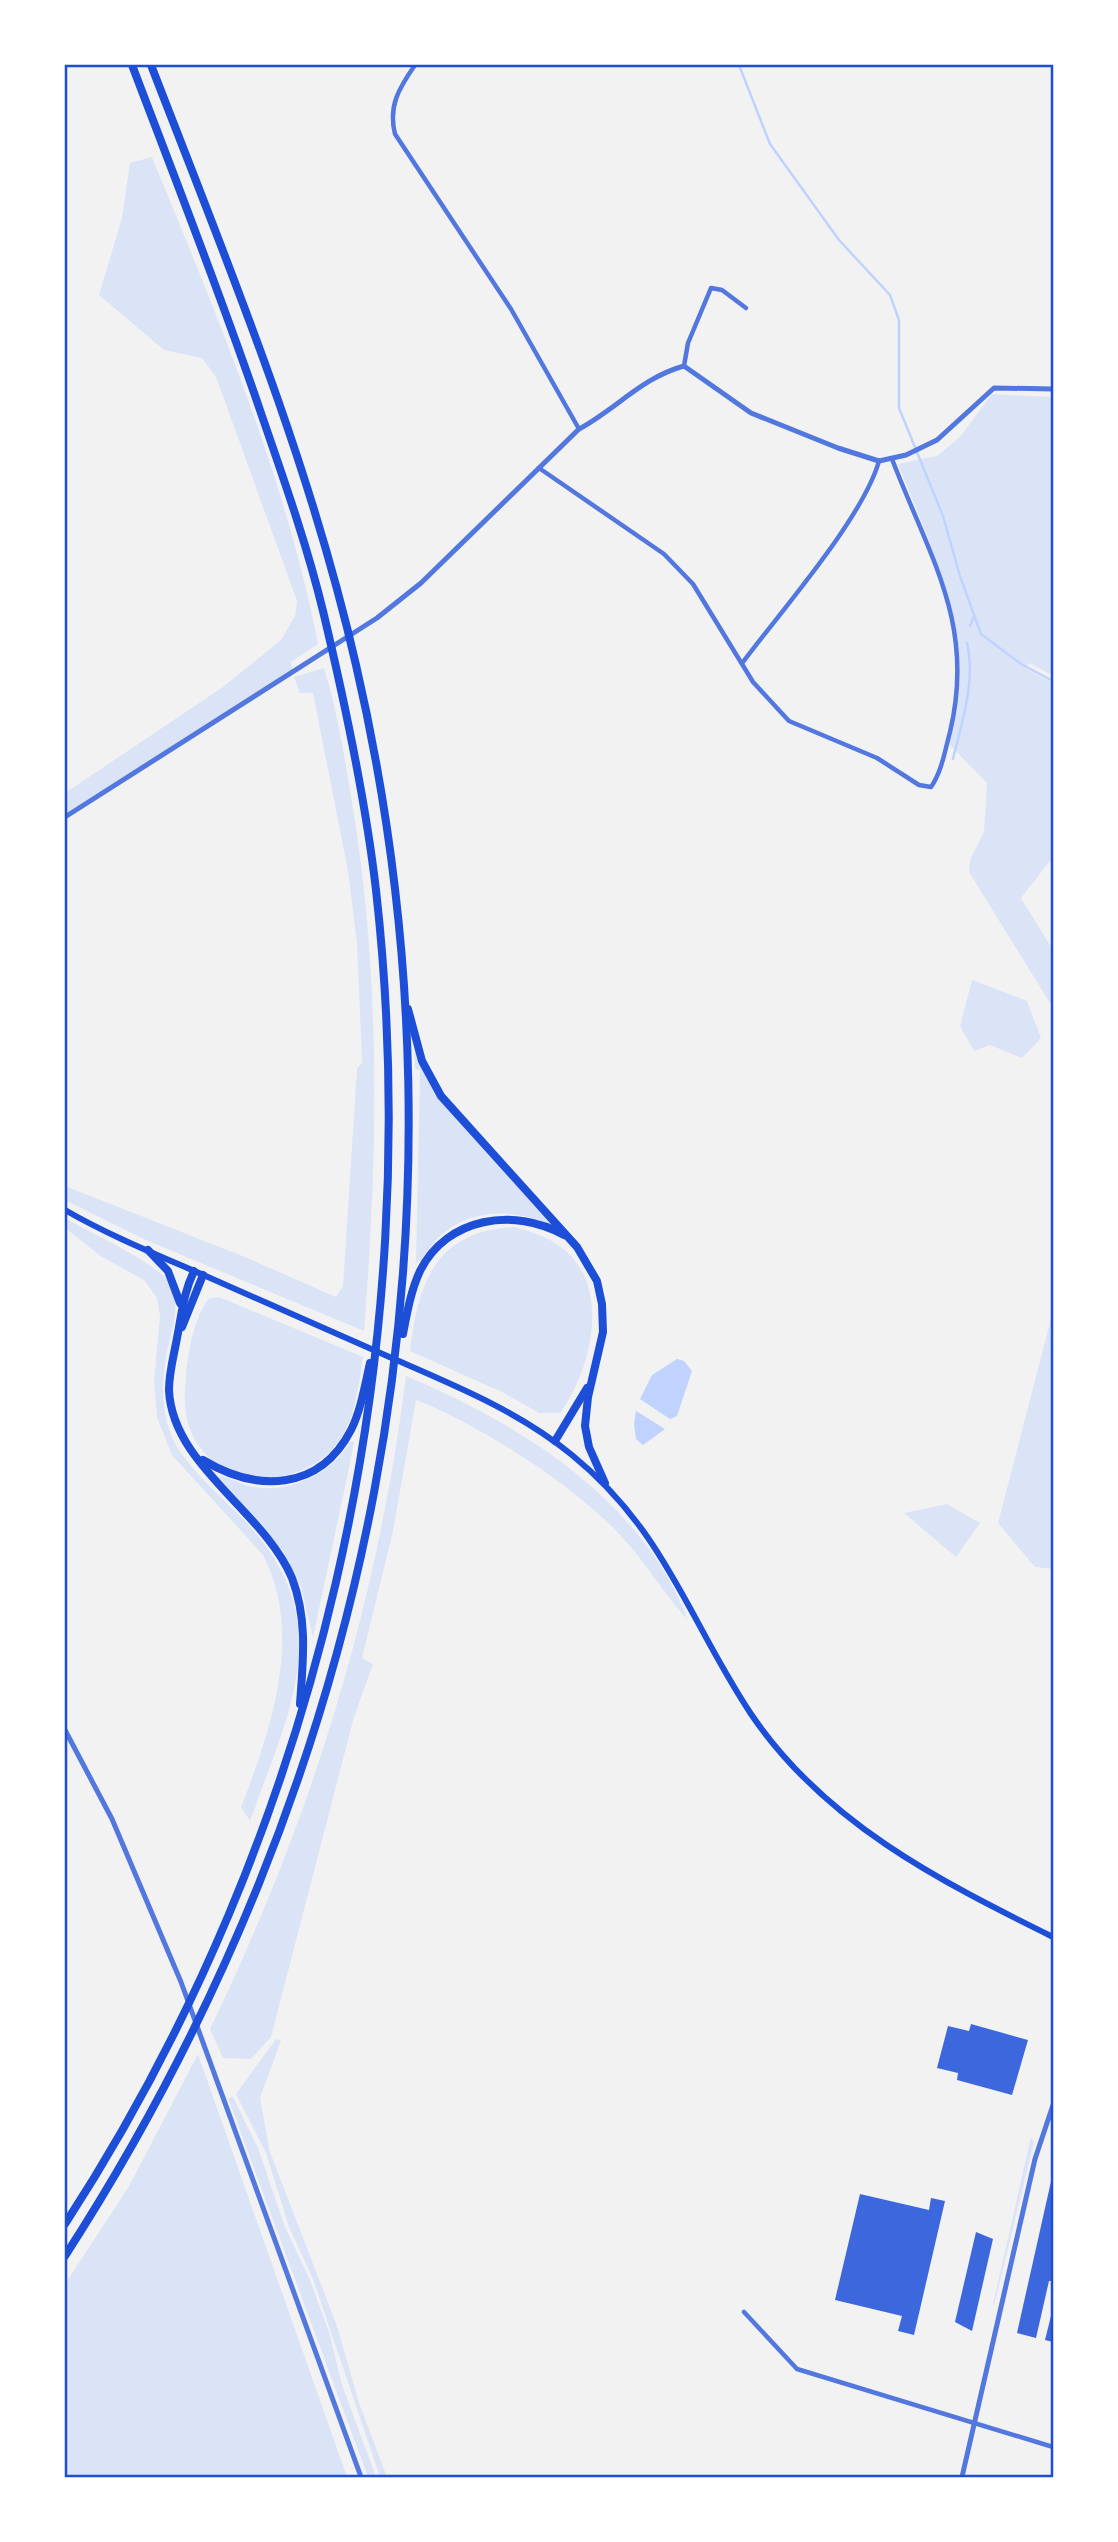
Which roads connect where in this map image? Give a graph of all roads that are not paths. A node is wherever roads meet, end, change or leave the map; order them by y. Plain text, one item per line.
1 (132, 65) edge
2 (151, 65) edge
3 (415, 65) edge
4 (746, 308) dead end
5 (684, 366) junction
6 (1053, 389) edge
7 (579, 429) junction
8 (892, 459) junction
9 (878, 461) junction
10 (539, 468) junction
11 (743, 662) dead end
12 (65, 817) edge
13 (404, 997) junction
14 (65, 1210) edge
15 (569, 1238) junction
16 (148, 1250) junction
17 (194, 1271) junction
18 (204, 1275) junction
19 (180, 1307) junction
20 (378, 1329) junction
21 (178, 1336) junction
22 (394, 1367) junction
23 (591, 1379) junction
24 (555, 1441) junction
25 (199, 1458) junction
26 (605, 1483) junction
27 (300, 1717) junction
28 (65, 1730) edge
29 (1053, 1937) edge
30 (1053, 2105) edge
31 (65, 2224) edge
32 (65, 2256) edge
33 (744, 2312) dead end
34 (975, 2423) junction
35 (1053, 2447) edge
36 (361, 2477) edge
37 (962, 2477) edge

1 - 20 highway
2 - 13 highway
3 - 7 street
4 - 5 street
5 - 7 street
5 - 9 street
6 - 8 street
7 - 10 street
8 - 9 street
8 - 10 street
9 - 11 street
10 - 12 street
13 - 15 highway
13 - 22 highway
14 - 16 main road
15 - 22 highway
15 - 23 highway
16 - 17 main road
16 - 19 highway
17 - 18 main road
17 - 19 highway
18 - 21 highway
18 - 24 main road
19 - 21 highway
20 - 25 highway
20 - 27 highway
21 - 25 highway
22 - 32 highway
23 - 24 highway
23 - 26 highway
24 - 26 main road
25 - 27 highway
26 - 29 main road
27 - 31 highway
28 - 36 street
30 - 34 street
33 - 34 street
34 - 35 street
34 - 37 street

